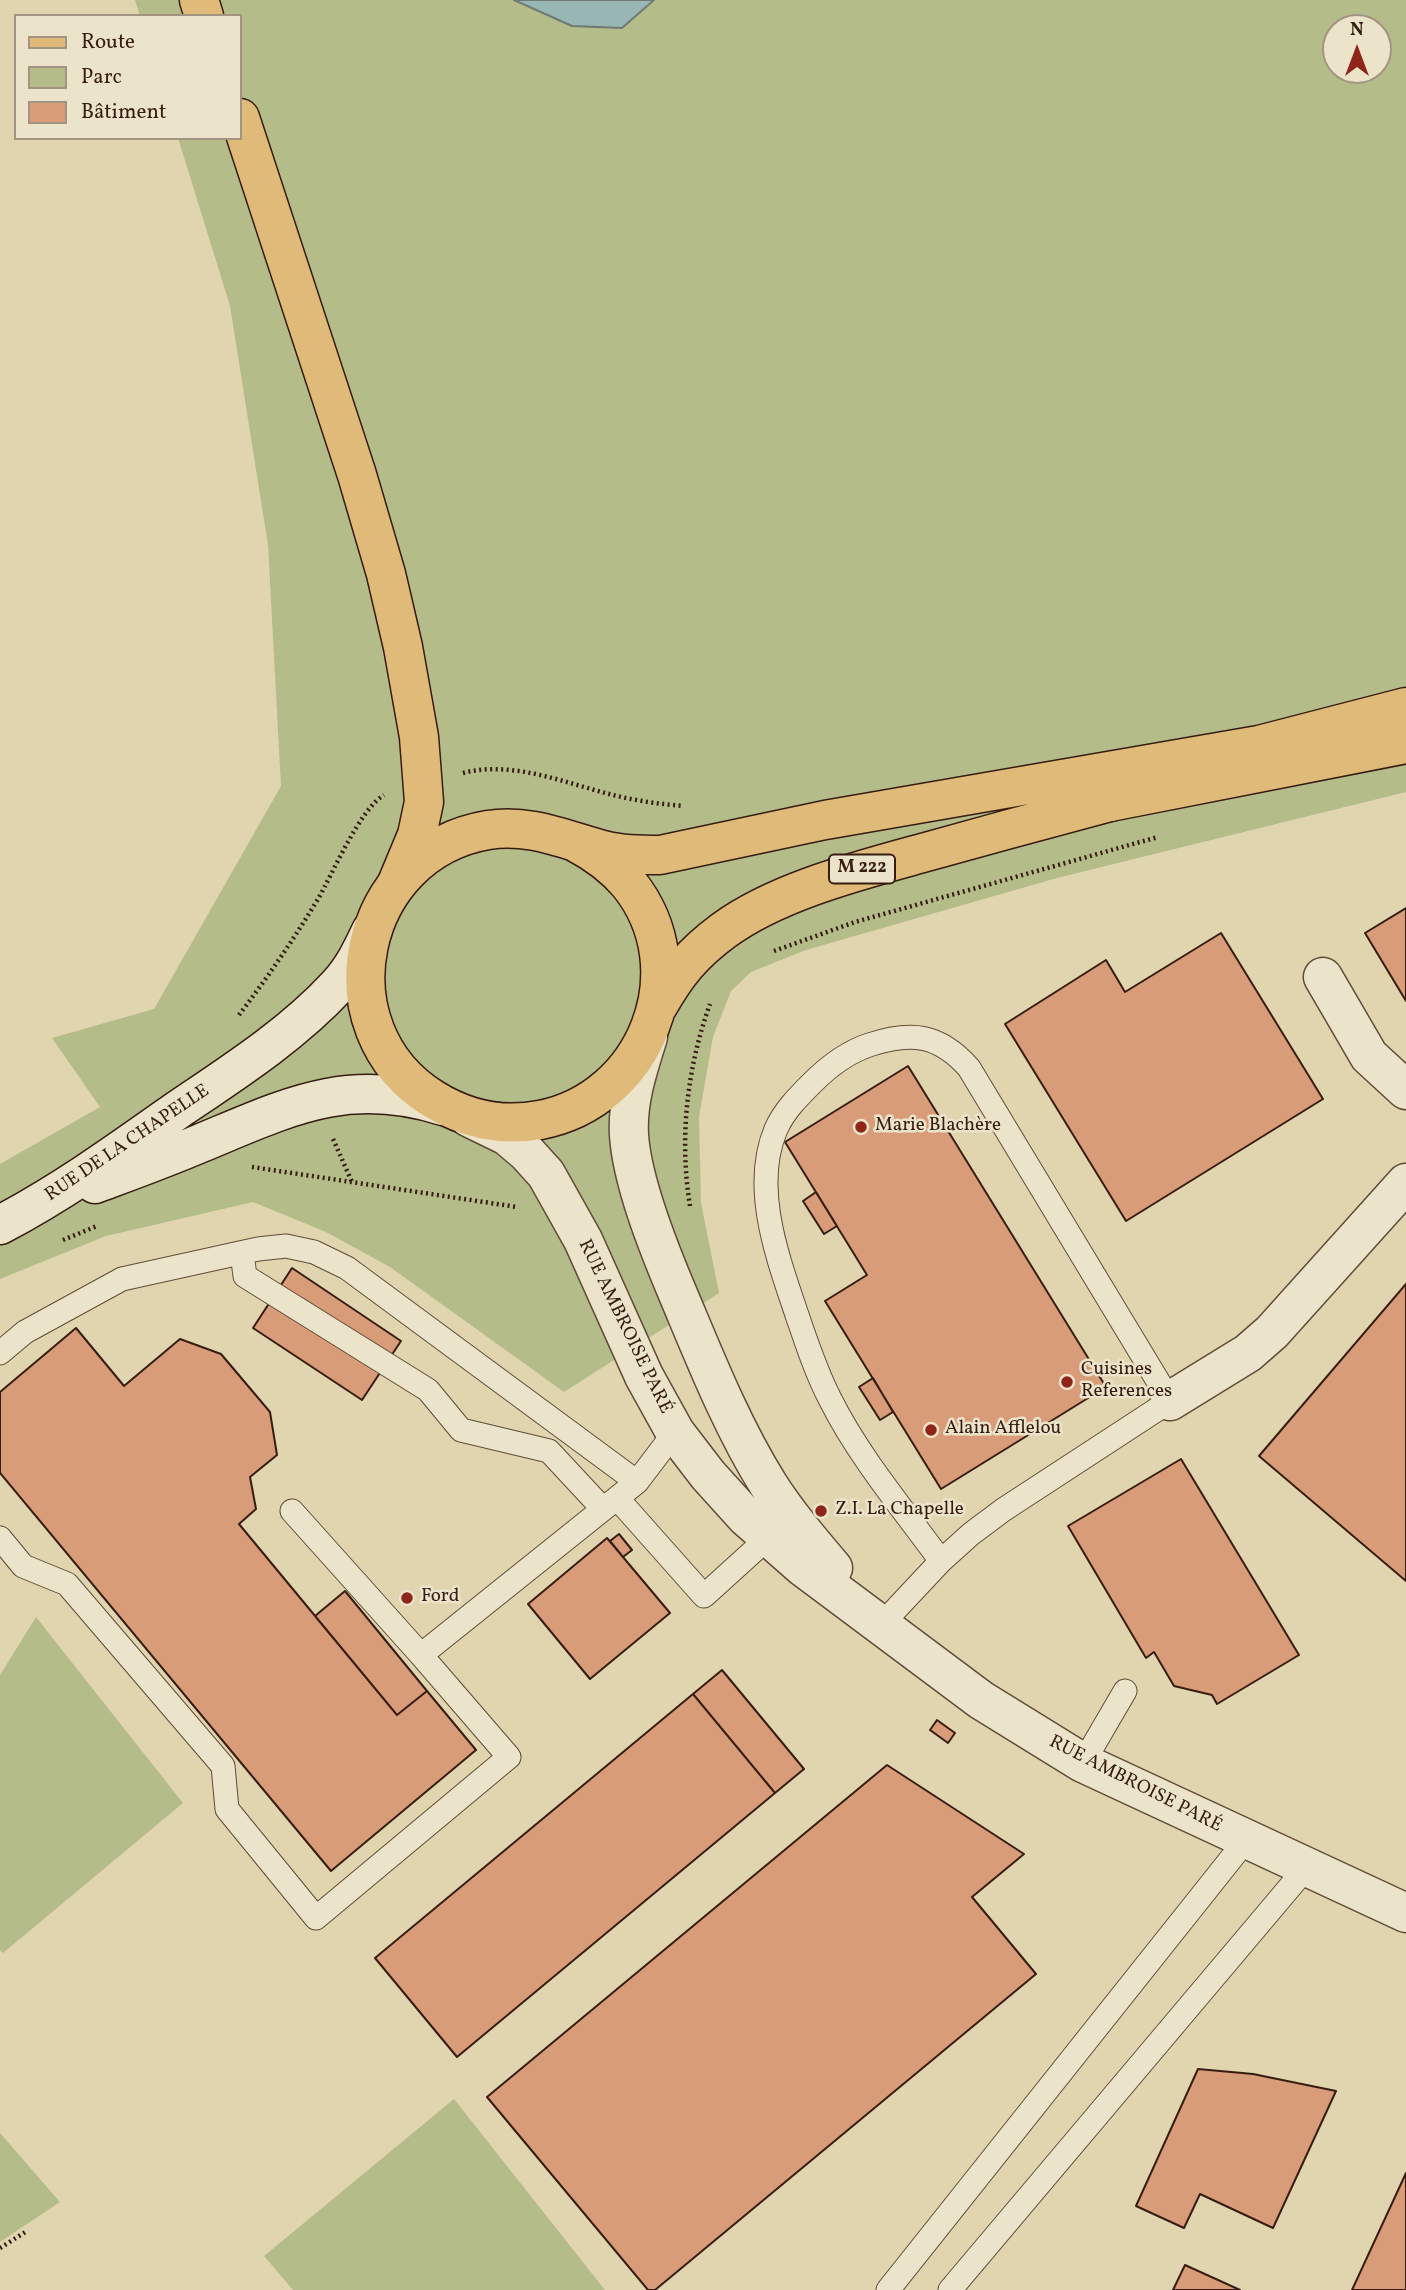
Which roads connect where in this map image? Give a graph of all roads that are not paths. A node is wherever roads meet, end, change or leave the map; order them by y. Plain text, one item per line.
1 (242, 124) edge
2 (1406, 708) edge
3 (1406, 744) edge
4 (1259, 745) junction
5 (1110, 802) junction
6 (575, 842) junction
7 (397, 883) junction
8 (372, 931) junction
9 (1323, 977) dead end
10 (653, 1020) junction
11 (1406, 1090) edge
12 (454, 1110) junction
13 (1406, 1183) edge
14 (37, 1205) junction
15 (0, 1225) edge
16 (242, 1253) junction
17 (0, 1353) edge
18 (1170, 1401) junction
19 (676, 1432) junction
20 (637, 1482) junction
21 (610, 1503) junction
22 (292, 1511) dead end
23 (768, 1536) junction
24 (0, 1538) edge
25 (941, 1561) junction
26 (881, 1625) junction
27 (421, 1655) junction
28 (1125, 1691) dead end
29 (1083, 1763) junction
30 (1246, 1840) junction
31 (1306, 1868) junction
32 (1406, 1913) edge
33 (888, 2290) edge
34 (950, 2290) edge

1 - 7 main road
2 - 4 main road, M 222
3 - 5 main road
4 - 5 main road, M 222
4 - 6 main road, M 222
5 - 10 main road, M 222
6 - 7 main road
6 - 10 main road
7 - 8 main road
8 - 12 main road
8 - 14 street, RUE DE LA CHAPELLE
9 - 11 street
10 - 12 main road
10 - 26 street, RUE AMBROISE PARÉ
12 - 14 street, RUE DE LA CHAPELLE
12 - 19 street, RUE AMBROISE PARÉ
13 - 18 street
14 - 15 street
16 - 17 lane
16 - 20 lane
16 - 21 lane
18 - 25 lane
18 - 25 lane
19 - 20 lane
19 - 23 street, RUE AMBROISE PARÉ
20 - 21 lane
21 - 23 lane
21 - 27 lane
22 - 27 lane
23 - 26 street, RUE AMBROISE PARÉ
24 - 27 lane
25 - 26 lane
26 - 29 street, RUE AMBROISE PARÉ
28 - 29 lane
29 - 30 street, RUE AMBROISE PARÉ
30 - 31 street, RUE AMBROISE PARÉ
30 - 33 lane
31 - 32 street, RUE AMBROISE PARÉ
31 - 34 lane

